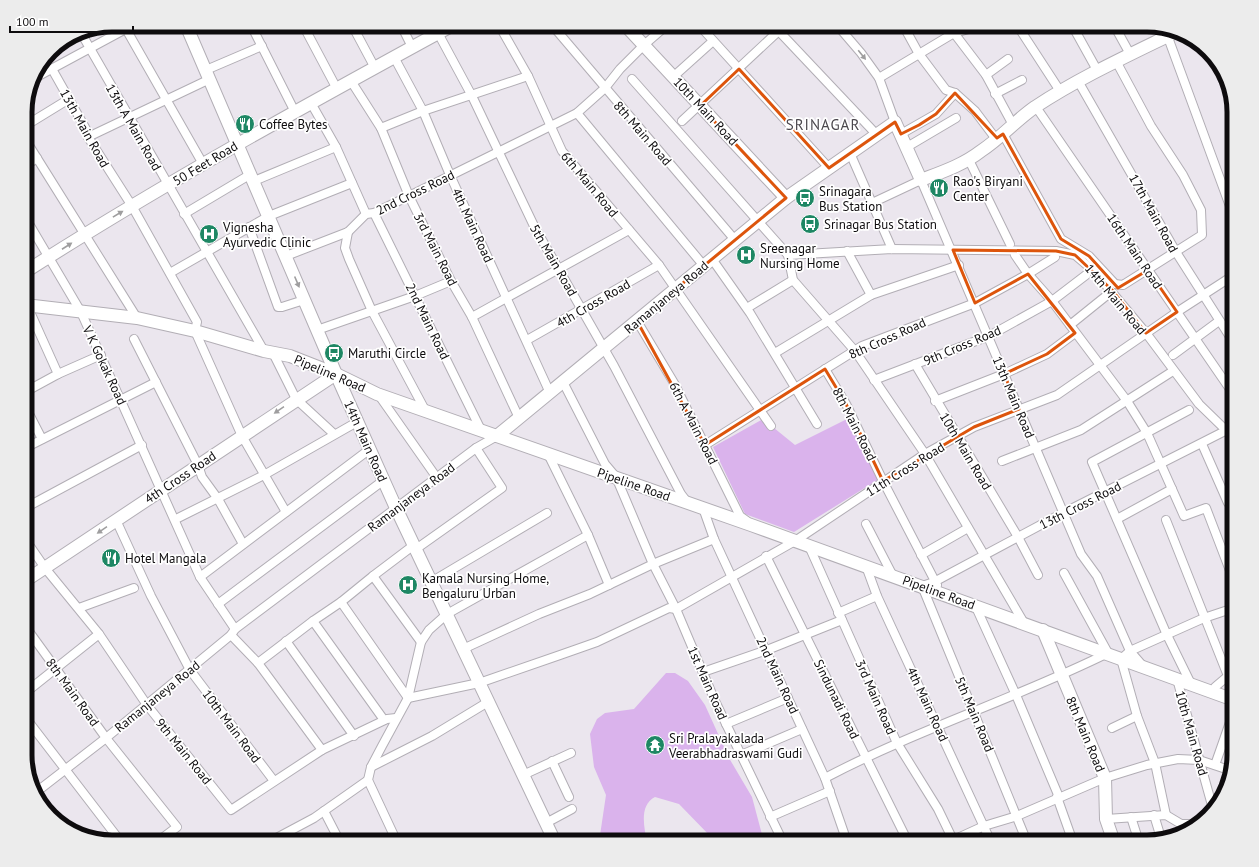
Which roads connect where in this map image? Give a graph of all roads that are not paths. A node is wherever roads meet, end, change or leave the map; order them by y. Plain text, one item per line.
1 (121, 32) edge
2 (132, 32) edge
3 (192, 32) edge
4 (255, 32) edge
5 (307, 32) edge
6 (356, 32) edge
7 (404, 32) edge
8 (441, 32) edge
9 (503, 32) edge
10 (558, 32) edge
11 (632, 32) edge
12 (659, 32) edge
13 (705, 32) edge
14 (774, 32) edge
15 (784, 32) edge
16 (843, 32) edge
17 (907, 32) edge
18 (958, 32) edge
19 (1021, 32) edge
20 (1076, 32) edge
21 (1118, 32) edge
22 (954, 33) junction
23 (438, 34) junction
24 (1167, 35) edge
25 (1171, 36) edge
26 (83, 37) edge
27 (713, 41) junction
28 (644, 45) junction
29 (262, 46) junction
30 (412, 48) junction
31 (90, 49) junction
32 (919, 54) junction
33 (1130, 54) junction
34 (394, 57) junction
35 (1008, 60) dead end
36 (1116, 61) junction
37 (374, 68) junction
38 (52, 69) junction
39 (738, 69) junction
40 (1097, 70) junction
41 (42, 75) edge
42 (208, 75) junction
43 (986, 75) junction
44 (528, 76) junction
45 (673, 77) junction
46 (879, 78) junction
47 (632, 79) dead end
48 (1022, 80) dead end
49 (351, 81) junction
50 (1078, 81) junction
51 (605, 88) junction
52 (337, 89) junction
53 (1060, 92) junction
54 (956, 93) junction
55 (995, 94) junction
56 (472, 96) junction
57 (69, 99) junction
58 (166, 100) junction
59 (311, 103) junction
60 (700, 106) junction
61 (1036, 107) junction
62 (423, 111) junction
63 (295, 112) junction
64 (578, 113) junction
65 (128, 118) junction
66 (956, 118) dead end
67 (682, 121) dead end
68 (32, 122) edge
69 (895, 122) junction
70 (1012, 123) junction
71 (550, 127) junction
72 (381, 128) junction
73 (901, 134) junction
74 (877, 135) junction
75 (999, 136) junction
76 (88, 137) junction
77 (238, 143) junction
78 (336, 147) junction
79 (907, 147) junction
80 (32, 150) edge
81 (498, 152) junction
82 (850, 153) junction
83 (37, 158) junction
84 (969, 160) junction
85 (32, 161) edge
86 (203, 164) junction
87 (829, 168) junction
88 (450, 175) junction
89 (252, 178) junction
90 (921, 180) junction
91 (352, 184) junction
92 (167, 185) junction
93 (409, 196) junction
94 (1227, 197) edge
95 (786, 198) junction
96 (872, 203) junction
97 (132, 206) junction
98 (370, 213) junction
99 (184, 214) junction
100 (269, 216) junction
101 (757, 222) junction
102 (249, 227) junction
103 (32, 229) edge
104 (629, 230) junction
105 (348, 232) junction
106 (85, 234) junction
107 (735, 240) junction
108 (1010, 244) dead end
109 (892, 249) junction
110 (953, 250) junction
111 (847, 251) junction
112 (206, 252) junction
113 (1176, 252) junction
114 (788, 255) junction
115 (1015, 255) dead end
116 (286, 256) junction
117 (49, 257) junction
118 (1055, 257) dead end
119 (708, 262) junction
120 (659, 265) junction
121 (959, 265) junction
122 (32, 268) edge
123 (558, 269) junction
124 (1148, 270) junction
125 (170, 273) junction
126 (1028, 274) junction
127 (1086, 275) dead end
128 (793, 280) junction
129 (1227, 280) edge
130 (451, 281) junction
131 (676, 289) junction
132 (870, 295) junction
133 (1204, 295) junction
134 (415, 296) junction
135 (1106, 296) dead end
136 (507, 298) junction
137 (304, 300) junction
138 (1052, 301) junction
139 (975, 304) junction
140 (32, 305) edge
141 (746, 308) junction
142 (582, 309) junction
143 (372, 311) junction
144 (81, 312) junction
145 (1177, 312) junction
146 (32, 317) edge
147 (472, 317) junction
148 (137, 318) junction
149 (827, 319) junction
150 (1219, 320) junction
151 (637, 321) junction
152 (1070, 326) junction
153 (317, 330) junction
154 (195, 331) junction
155 (1227, 332) edge
156 (1075, 333) junction
157 (1146, 333) junction
158 (989, 336) junction
159 (134, 339) dead end
160 (1194, 339) junction
161 (527, 340) junction
162 (604, 348) junction
163 (855, 351) junction
164 (268, 352) junction
165 (775, 353) junction
166 (101, 355) junction
167 (1173, 355) dead end
168 (915, 364) junction
169 (1100, 365) junction
170 (825, 368) junction
171 (1173, 371) junction
172 (58, 374) junction
173 (336, 374) junction
174 (1004, 374) junction
175 (874, 380) junction
176 (156, 382) junction
177 (563, 382) junction
178 (1227, 385) edge
179 (32, 388) edge
180 (795, 388) junction
181 (550, 393) junction
182 (377, 394) junction
183 (121, 399) junction
184 (296, 399) junction
185 (935, 401) junction
186 (1127, 401) junction
187 (1019, 409) junction
188 (425, 410) junction
189 (760, 410) junction
190 (1189, 410) dead end
191 (520, 418) junction
192 (32, 420) edge
193 (357, 422) junction
194 (817, 424) dead end
195 (771, 426) dead end
196 (481, 430) junction
197 (1227, 430) joint
198 (1147, 433) junction
199 (334, 434) junction
200 (242, 436) junction
201 (497, 436) junction
202 (957, 437) junction
203 (42, 439) junction
204 (32, 444) edge
205 (1202, 444) junction
206 (142, 445) junction
207 (706, 445) junction
208 (476, 448) junction
209 (1036, 448) junction
210 (370, 449) junction
211 (548, 454) junction
212 (925, 454) junction
213 (1002, 461) dead end
214 (1162, 464) junction
215 (198, 465) junction
216 (264, 475) junction
217 (616, 477) junction
218 (437, 478) junction
219 (384, 480) junction
220 (883, 481) junction
221 (162, 489) junction
222 (1172, 489) junction
223 (1105, 492) junction
224 (218, 499) junction
225 (1227, 501) edge
226 (688, 503) junction
227 (32, 504) edge
228 (396, 508) junction
229 (703, 508) junction
230 (286, 512) junction
231 (547, 513) dead end
232 (1064, 513) junction
233 (176, 519) junction
234 (1117, 519) junction
235 (116, 520) junction
236 (1166, 520) dead end
237 (866, 524) dead end
238 (750, 525) junction
239 (968, 528) junction
240 (588, 535) junction
241 (1018, 537) junction
242 (714, 539) junction
243 (795, 541) junction
244 (243, 544) junction
245 (809, 546) junction
246 (415, 547) junction
247 (32, 549) edge
248 (921, 555) junction
249 (984, 555) junction
250 (766, 556) junction
251 (1227, 563) edge
252 (653, 564) junction
253 (866, 566) junction
254 (45, 568) junction
255 (1064, 573) dead end
256 (32, 576) edge
257 (373, 576) junction
258 (893, 576) junction
259 (1038, 576) dead end
260 (200, 577) junction
261 (732, 577) junction
262 (431, 582) junction
263 (934, 582) junction
264 (609, 585) junction
265 (922, 586) junction
266 (134, 588) dead end
267 (945, 595) junction
268 (877, 596) junction
269 (341, 602) junction
270 (218, 604) junction
271 (974, 605) junction
272 (79, 608) junction
273 (676, 609) junction
274 (1227, 610) edge
275 (447, 614) junction
276 (840, 617) junction
277 (1204, 618) junction
278 (313, 621) junction
279 (1024, 623) junction
280 (1044, 630) junction
281 (233, 632) junction
282 (99, 634) junction
283 (805, 635) junction
284 (32, 636) edge
285 (1167, 636) junction
286 (286, 642) junction
287 (421, 642) junction
288 (463, 649) junction
289 (767, 650) junction
290 (1108, 654) junction
291 (1126, 655) junction
292 (258, 663) junction
293 (56, 670) junction
294 (190, 670) junction
295 (702, 672) junction
296 (1227, 674) edge
297 (1061, 676) junction
298 (1227, 677) edge
299 (1176, 679) junction
300 (479, 683) junction
301 (1191, 684) junction
302 (32, 688) edge
303 (1215, 693) junction
304 (1016, 695) junction
305 (1227, 697) edge
306 (408, 698) junction
307 (788, 698) junction
308 (488, 702) junction
309 (147, 705) junction
310 (973, 711) junction
311 (1137, 716) junction
312 (396, 718) junction
313 (384, 720) junction
314 (726, 724) junction
315 (937, 725) junction
316 (32, 727) edge
317 (1112, 728) dead end
318 (802, 729) junction
319 (1227, 731) edge
320 (354, 736) junction
321 (106, 738) junction
322 (897, 743) junction
323 (322, 750) junction
324 (571, 753) dead end
325 (741, 755) junction
326 (866, 756) junction
327 (1200, 760) junction
328 (552, 761) junction
329 (1155, 764) junction
330 (1215, 765) junction
331 (371, 767) junction
332 (1225, 769) edge
333 (64, 770) junction
334 (523, 775) junction
335 (825, 778) junction
336 (1104, 778) junction
337 (368, 780) junction
338 (274, 781) junction
339 (40, 789) edge
340 (830, 791) junction
341 (569, 797) dead end
342 (1058, 797) junction
343 (1211, 802) edge
344 (572, 809) dead end
345 (324, 811) junction
346 (1166, 815) junction
347 (1017, 816) junction
348 (1154, 816) junction
349 (770, 817) junction
350 (1131, 817) junction
351 (1106, 819) junction
352 (546, 824) junction
353 (1181, 824) joint
354 (1187, 824) edge
355 (984, 826) junction
356 (1160, 833) edge
357 (115, 835) edge
358 (166, 835) edge
359 (283, 835) edge
360 (336, 835) edge
361 (394, 835) edge
362 (552, 835) edge
363 (779, 835) edge
364 (844, 835) edge
365 (905, 835) edge
366 (949, 835) edge
367 (965, 835) edge
368 (988, 835) edge
369 (1024, 835) edge
370 (1071, 835) edge
371 (1112, 835) edge
372 (1137, 835) edge

1 - 31 street
2 - 58 street
3 - 42 street
4 - 29 street
5 - 52 street
6 - 37 street
7 - 30 street
8 - 23 street, 50 Feet Road
9 - 44 street, 6th Main Road
10 - 51 street, 8th Main Road
11 - 28 street, 10th Main Road
12 - 28 street
13 - 27 street
14 - 39 street
15 - 74 street
16 -> 46 street, 13th Main Road
17 - 32 street
18 - 22 street
19 - 53 street
20 - 40 street
21 - 33 street
22 - 32 street
22 - 43 street
23 - 30 street, 50 Feet Road
23 - 56 street, 5th Main Road
24 - 33 street
25 - 94 street
26 - 31 street, 13th A Main Road
27 - 39 street
27 - 45 street
28 - 45 street, 10th Main Road
28 - 51 street
29 - 42 street
29 - 63 street
30 - 34 street, 50 Feet Road
31 - 38 street
31 - 65 street, 13th A Main Road
32 - 46 street
32 - 54 street
33 - 36 street
34 - 37 street, 50 Feet Road
34 - 62 street, 4th Main Road
35 - 43 street
36 - 40 street
36 - 113 street
37 - 49 street, 50 Feet Road
38 - 41 street
38 - 57 street, 13th Main Road
39 - 60 street
39 - 87 street
40 - 50 street
42 - 58 street
42 - 77 street
43 - 55 street
44 - 56 street
44 - 71 street, 6th Main Road
45 - 60 street, 10th Main Road
46 - 69 street, 13th Main Road
47 - 101 street
48 - 55 street
49 - 52 street, 50 Feet Road
49 - 72 street, 3rd Main Road
50 - 53 street
50 - 113 street, 17th Main Road
51 - 64 street, 2nd Cross Road
51 - 107 street, 8th Main Road
52 - 59 street, 50 Feet Road
53 - 61 street
54 - 73 street
54 - 75 street
55 - 70 street
56 - 62 street
56 - 81 street, 5th Main Road
57 - 68 street
57 - 76 street, 13th Main Road
58 - 65 street
58 - 86 street
59 - 63 street, 50 Feet Road
59 - 78 street, 2nd Main Road
60 - 67 street
60 - 95 street, 10th Main Road
61 - 70 street
61 - 124 street, 16th Main Road
62 - 72 street
62 - 88 street, 4th Main Road
63 - 77 street, 50 Feet Road
64 - 71 street, 2nd Cross Road
64 - 119 street
65 - 76 street
65 - 92 street, 13th A Main Road
66 - 79 street
69 - 73 street, 13th Main Road
69 - 74 street
70 - 75 street
71 - 81 street, 2nd Cross Road
71 - 104 street, 6th Main Road
72 - 93 street, 3rd Main Road
73 - 79 street, 13th Main Road
74 - 82 street
75 - 84 street
75 - 124 street
76 - 97 street, 13th Main Road
77 - 86 street, 50 Feet Road
77 - 89 street, 14th Main Road
78 - 89 street
78 - 91 street, 2nd Main Road
79 - 90 street, 13th Main Road
80 - 83 street
81 - 88 street, 2nd Cross Road
81 - 123 street, 5th Main Road
82 - 87 street
82 - 96 street
83 - 85 street
83 - 106 street
84 - 90 street
84 - 108 street
86 - 92 street, 50 Feet Road
87 - 95 street, Ramanjaneya Road
88 - 93 street, 2nd Cross Road
88 - 136 street, 4th Main Road
89 - 99 street
89 - 100 street, 14th Main Road
90 - 96 street
90 - 110 street, 13th Main Road
91 - 98 street, 2nd Main Road
91 - 100 street
92 - 97 street, 50 Feet Road
92 - 99 street, 13th A Main Road
93 - 98 street, 2nd Cross Road
93 - 130 street, 3rd Main Road
95 - 101 street, Ramanjaneya Road
96 - 109 street
106 -> 97 street, 50 Feet Road
97 - 125 street, 13th Main Road
98 - 105 street, 2nd Cross Road
98 - 134 street, 2nd Main Road
99 - 112 street, 13th A Main Road
100 - 102 street
100 - 116 street, 14th Main Road
101 - 107 street, Ramanjaneya Road
101 - 114 street
102 - 112 street
102 - 137 street
103 - 117 street, V K Gokak Road
104 - 120 street, 6th Main Road
104 - 123 street
105 - 116 street, 2nd Cross Road
105 - 143 street
117 -> 106 street, 50 Feet Road
106 - 148 street
107 - 119 street, Ramanjaneya Road
109 - 110 street, 14th Main Road
109 - 111 street, 14th Main Road
110 - 121 street, 13th Main Road
110 - 157 street, 14th Main Road
111 - 114 street, 14th Main Road
111 - 132 street
112 - 125 street
112 - 164 street, 13th A Main Road
113 - 124 street
113 - 133 street, 17th Main Road
114 - 128 street
115 - 126 street
116 -> 137 street, 14th Main Road
117 - 122 street, 50 Feet Road
117 - 144 street, V K Gokak Road
118 - 126 street, 8th Cross Road
119 - 131 street, Ramanjaneya Road
119 - 141 street
120 - 131 street, 6th Main Road
120 - 142 street, 4th Cross Road
121 - 132 street
121 - 139 street, 13th Main Road
123 - 136 street
123 - 142 street, 5th Main Road
124 - 145 street, 16th Main Road
125 - 154 street, 13th Main Road
126 - 138 street
126 - 139 street, 8th Cross Road
127 - 138 street, 9th Cross Road
128 - 141 street
128 - 149 street
129 - 133 street, 11th Cross Road
130 - 134 street
130 - 147 street, 3rd Main Road
131 - 151 street, Ramanjaneya Road
131 - 189 street, 6th Main Road
132 - 149 street
133 - 145 street, 11th Cross Road
133 - 150 street, 17th Main Road
134 - 143 street
134 - 196 street, 2nd Main Road
135 - 152 street
136 - 147 street
136 - 161 street, 4th Main Road
137 - 153 street, 14th Main Road
138 - 152 street
138 - 158 street, 9th Cross Road
139 - 158 street, 13th Main Road
139 - 163 street, 8th Cross Road
140 - 144 street, Pipeline Road
141 - 165 street
142 - 161 street, 4th Cross Road
142 - 162 street, 5th Main Road
143 - 153 street
143 - 188 street
144 - 148 street, Pipeline Road
144 - 166 street, V K Gokak Road
145 - 157 street, 11th Cross Road
145 - 160 street, 16th Main Road
146 - 172 street
147 - 191 street, 3rd Main Road
148 - 154 street, Pipeline Road
149 - 163 street
149 - 165 street
150 - 155 street, 17th Main Road
150 - 160 street
151 - 162 street, Ramanjaneya Road
151 - 207 street, 6th A Main Road
152 - 156 street
153 - 173 street, 14th Main Road
154 - 164 street, Pipeline Road
154 - 200 street, 13th Main Road
156 - 169 street
156 - 174 street
157 - 169 street, 11th Cross Road
157 - 171 street, 14th Main Road
158 - 168 street, 9th Cross Road
158 - 174 street, 13th Main Road
159 - 176 street
160 - 167 street
160 - 178 street, 16th Main Road
161 - 181 street, 4th Main Road
162 - 177 street, Ramanjaneya Road
162 - 226 street, 5th Main Road
163 - 170 street, 8th Cross Road
163 - 175 street
164 - 173 street, Pipeline Road
164 - 184 street, 13th A Main Road
165 - 180 street
166 - 172 street
166 - 183 street, V K Gokak Road
168 - 175 street, 9th Cross Road
168 - 185 street, 10th Main Road
169 - 186 street
169 - 187 street, 11th Cross Road
170 - 180 street, 8th Cross Road
170 - 220 street, 8th Main Road
171 - 186 street
171 - 197 street, 14th Main Road
172 - 179 street
173 - 182 street, Pipeline Road
173 - 184 street, 4th Cross Road
173 - 193 street, 14th Main Road
174 - 185 street
174 - 187 street, 13th Main Road
175 - 212 street
176 - 183 street
176 - 215 street
177 - 181 street, Ramanjaneya Road
177 - 217 street
180 - 189 street, 8th Cross Road
180 - 194 street
181 - 191 street, Ramanjaneya Road
182 - 188 street, Pipeline Road
182 - 218 street
183 - 203 street
183 - 206 street, V K Gokak Road
184 - 199 street
184 -> 200 street, 4th Cross Road
185 - 202 street, 10th Main Road
186 - 198 street
186 - 209 street
187 - 202 street, 11th Cross Road
187 - 209 street, 13th Main Road
188 - 196 street, Pipeline Road
189 - 195 street, 6th Main Road
189 - 207 street, 8th Cross Road
190 - 198 street
191 - 201 street, Ramanjaneya Road
192 - 203 street
193 - 199 street
193 - 210 street, 14th Main Road
196 - 201 street, Pipeline Road
197 - 205 street, 13th Cross Road
198 - 214 street
198 - 223 street
199 - 216 street
200 - 215 street, 4th Cross Road
200 - 216 street, 13th Main Road
201 - 208 street, Ramanjaneya Road
201 - 211 street, Pipeline Road
202 - 212 street, 11th Cross Road
202 - 241 street, 10th Main Road
203 - 204 street
205 - 214 street, 13th Cross Road
205 - 225 street
206 - 221 street, V K Gokak Road
206 - 227 street
207 - 238 street, 6th A Main Road
208 - 218 street, Ramanjaneya Road
208 - 246 street
209 - 213 street
209 - 232 street, 13th Main Road
210 - 219 street, 14th Main Road
210 - 230 street
211 - 217 street, Pipeline Road
211 - 240 street
212 - 220 street, 11th Cross Road
212 - 239 street
214 - 222 street
214 - 223 street, 13th Cross Road
215 - 221 street, 4th Cross Road
215 - 224 street
216 - 224 street
216 - 230 street, 13th Main Road
217 - 226 street, Pipeline Road
217 - 252 street
218 - 228 street, Ramanjaneya Road
219 - 228 street, 14th Main Road
219 - 270 street
220 - 243 street, 11th Cross Road
220 - 248 street
221 - 233 street, V K Gokak Road
221 - 235 street, 4th Cross Road
222 - 234 street
222 - 251 street
223 - 232 street, 13th Cross Road
223 - 234 street
224 - 233 street
224 - 244 street
226 - 229 street, Pipeline Road
228 - 246 street, 14th Main Road
228 - 281 street, Ramanjaneya Road
229 - 238 street, Pipeline Road
229 - 242 street
230 - 244 street
231 - 262 street
232 - 241 street, 13th Cross Road
232 - 291 street, 13th Main Road
233 - 260 street, V K Gokak Road
234 - 285 street
235 -> 254 street, 4th Cross Road
235 - 294 street, 10th Main Road
236 - 277 street
237 - 258 street
238 - 243 street, Pipeline Road
239 - 248 street
239 - 249 street
240 - 264 street
240 - 275 street
241 - 249 street, 13th Cross Road
241 - 259 street, 10th Main Road
242 - 252 street
242 - 261 street
243 - 245 street, Pipeline Road
243 - 250 street, 11th Cross Road
244 - 260 street
245 - 253 street, Pipeline Road
245 - 276 street, 3rd Main Road
246 - 257 street
246 - 262 street, 14th Main Road
247 - 254 street, 9th Main Road
248 - 263 street
249 - 263 street, 13th Cross Road
249 - 279 street
250 - 261 street, 11th Cross Road
250 - 283 street, Sindunadi Road
252 - 264 street
252 - 273 street
253 - 258 street, Pipeline Road
253 - 268 street, 4th Main Road
254 - 256 street, 4th Cross Road
254 - 272 street, 9th Main Road
255 - 290 street
257 - 269 street
257 - 287 street
258 - 265 street, Pipeline Road
260 - 270 street, V K Gokak Road
261 - 273 street, 11th Cross Road
261 - 289 street, 2nd Main Road
262 - 275 street, 14th Main Road
263 - 265 street, 13th Cross Road
263 - 267 street
264 - 288 street
265 - 267 street, Pipeline Road
265 - 310 street, 5th Main Road
266 - 272 street
267 - 271 street, Pipeline Road
268 - 276 street
268 - 315 street, 4th Main Road
269 - 278 street
269 - 306 street
270 - 281 street, V K Gokak Road
271 - 279 street, Pipeline Road
271 - 304 street
272 - 282 street, 9th Main Road
273 - 295 street, 1st Main Road
273 - 300 street, 11th Cross Road
274 - 277 street
275 - 287 street
275 - 288 street, 14th Main Road
276 - 283 street
276 - 322 street, 3rd Main Road
277 - 285 street
277 - 296 street
278 - 286 street
278 - 313 street
279 - 280 street, Pipeline Road
280 - 290 street, Pipeline Road
280 - 297 street, 8th Main Road
281 - 292 street, V K Gokak Road
281 - 294 street, Ramanjaneya Road
282 - 293 street
282 - 309 street, 9th Main Road
283 - 289 street
283 - 326 street, Sindunadi Road
284 - 293 street, 8th Main Road
285 - 291 street
285 - 301 street
286 - 292 street
286 - 320 street
287 - 306 street
288 - 300 street, 14th Main Road
289 - 295 street
289 - 307 street, 2nd Main Road
290 - 291 street, Pipeline Road
290 - 297 street
291 - 299 street, Pipeline Road
291 - 311 street
292 - 323 street, V K Gokak Road
293 - 302 street
293 - 321 street, 8th Main Road
294 - 309 street, Ramanjaneya Road
294 - 338 street, 10th Main Road
295 - 314 street, 1st Main Road
297 - 304 street
297 - 336 street, 8th Main Road
298 - 303 street
299 - 301 street, Pipeline Road
299 - 327 street, 10th Main Road
300 - 306 street, 11th Cross Road
300 - 308 street, 14th Main Road
301 - 303 street, Pipeline Road
303 - 305 street, Pipeline Road
304 - 310 street
304 - 342 street
306 - 312 street
307 - 314 street
307 - 318 street, 2nd Main Road
308 - 331 street
308 - 334 street, 14th Main Road
309 - 321 street, Ramanjaneya Road
309 - 338 street, 9th Main Road
310 - 315 street
310 - 347 street, 5th Main Road
311 - 317 street
311 - 329 street
312 - 313 street, 9th Main Road
312 - 331 street
313 - 320 street, 9th Main Road
314 - 325 street, 1st Main Road
315 - 322 street
315 - 355 street, 4th Main Road
316 - 333 street
318 - 325 street
318 - 335 street, 2nd Main Road
319 - 330 street
320 - 323 street, 9th Main Road
321 - 333 street, Ramanjaneya Road
321 - 358 street, 8th Main Road
322 - 326 street
322 - 366 street, 3rd Main Road
323 - 338 street, 9th Main Road
324 - 328 street
325 - 349 street, 1st Main Road
326 - 335 street
326 - 365 street, Sindunadi Road
327 - 329 street
327 - 330 street
327 - 343 street, 10th Main Road
328 - 334 street
328 - 341 street
329 - 336 street
329 - 346 street
330 - 332 street
331 - 337 street
333 - 339 street, Ramanjaneya Road
333 - 357 street
334 - 352 street, 14th Main Road
335 - 340 street, 2nd Main Road
336 - 342 street
336 - 351 street, 8th Main Road
337 - 345 street
337 - 361 street
340 - 349 street
340 - 364 street, 2nd Main Road
342 - 347 street
342 - 370 street
344 - 352 street
345 - 359 street
345 - 360 street
346 - 348 street
346 - 353 street
347 - 355 street
347 - 369 street, 5th Main Road
348 - 350 street
348 - 356 street
349 - 363 street, 1st Main Road
350 - 351 street
350 - 372 street
351 - 371 street, 8th Main Road
352 - 362 street, 14th Main Road
353 - 354 street
355 - 367 street
355 - 368 street, 4th Main Road

